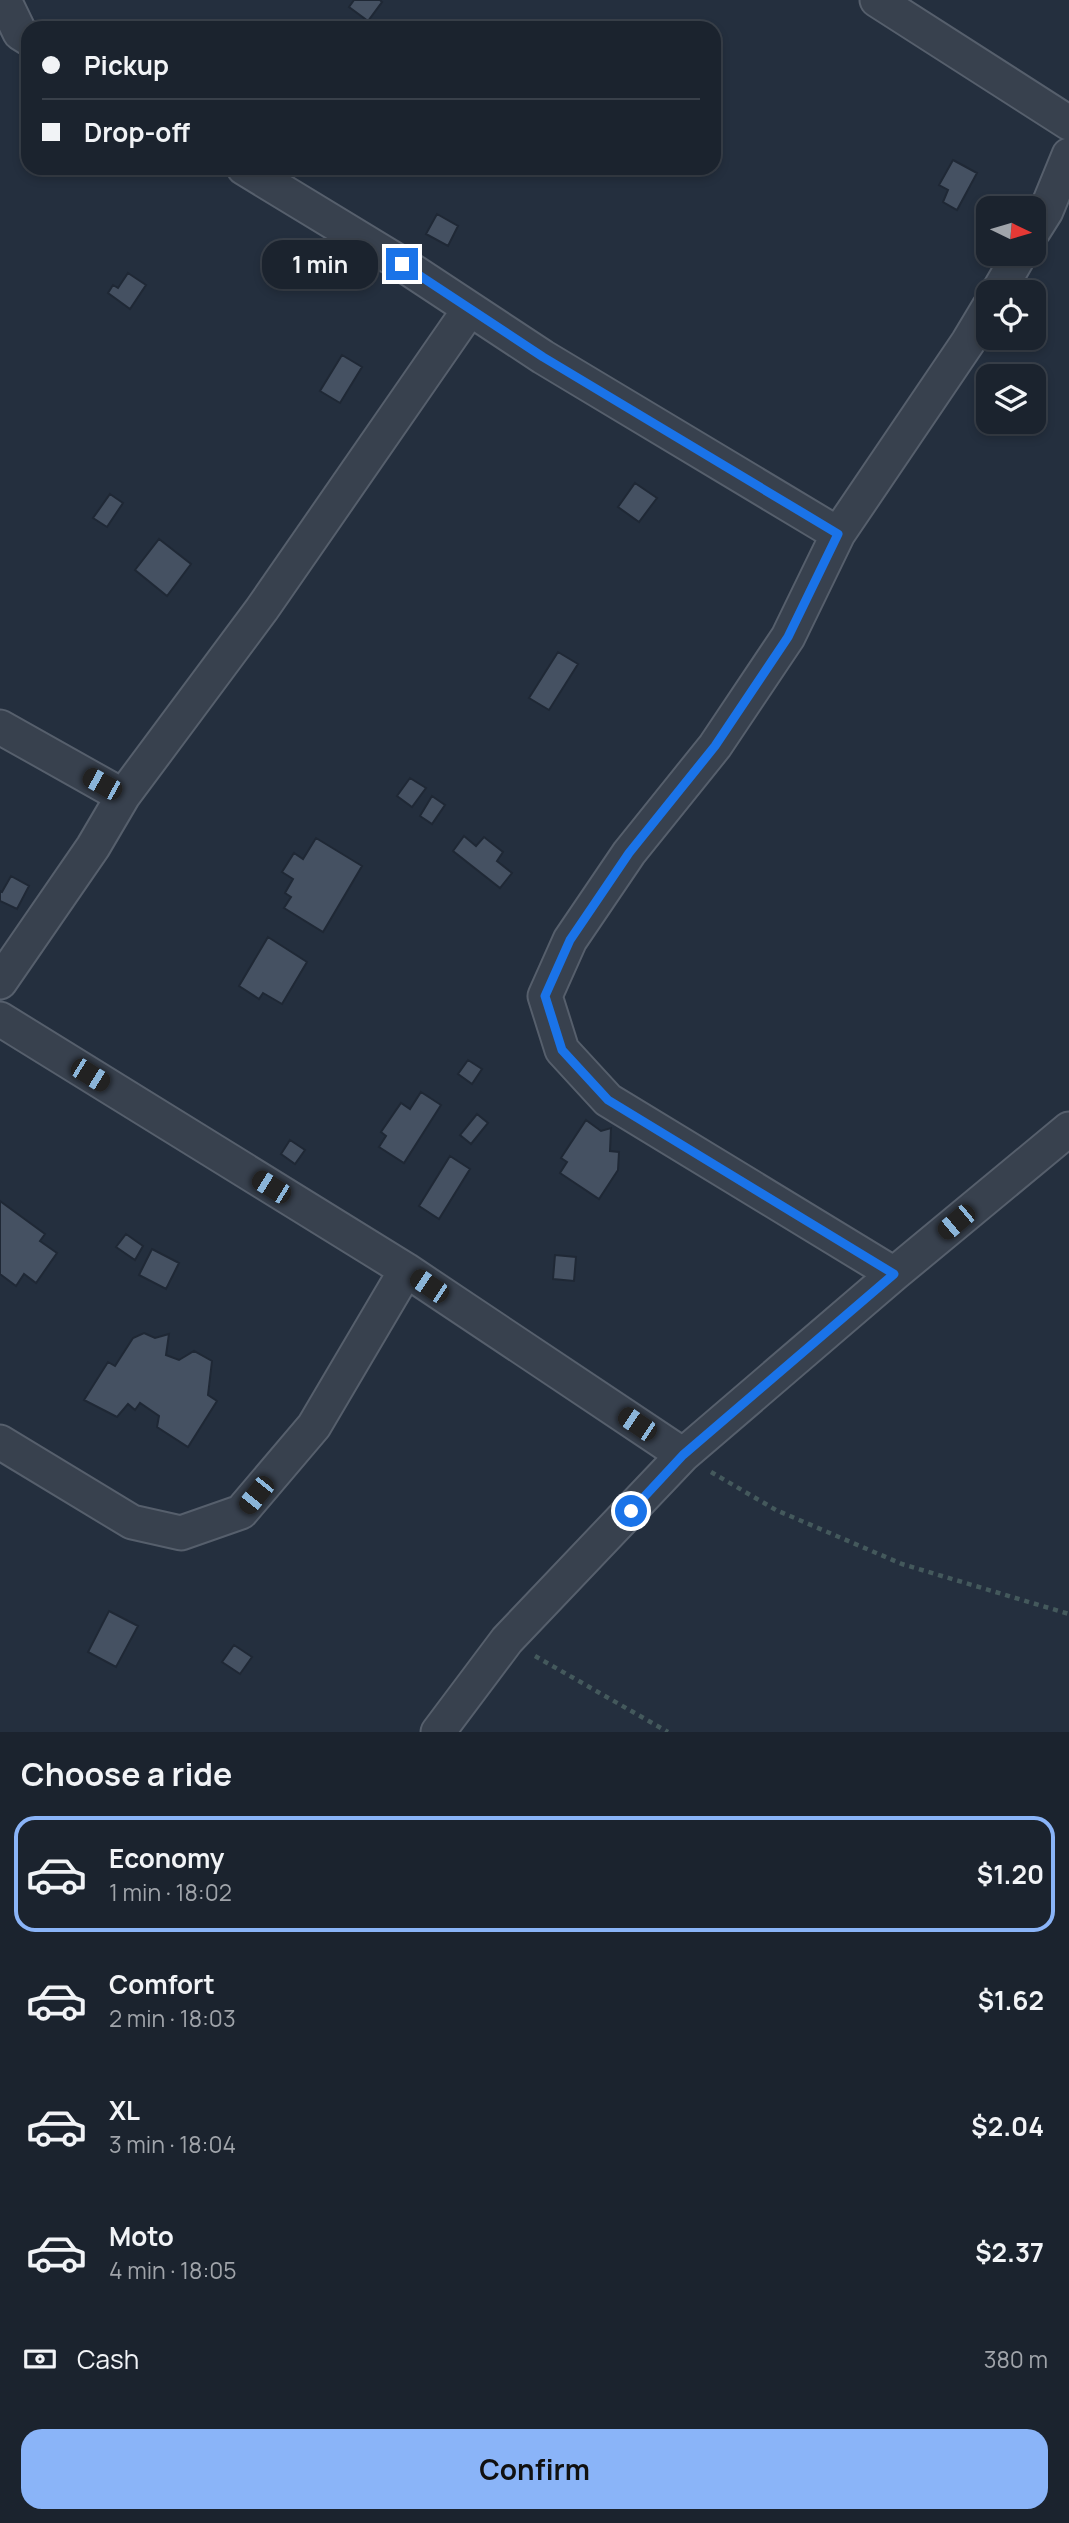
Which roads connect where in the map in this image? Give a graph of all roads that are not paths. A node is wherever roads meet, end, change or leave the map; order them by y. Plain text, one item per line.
1 (4, 0) edge
2 (877, 0) edge
3 (21, 34) edge
4 (1069, 123) edge
5 (1069, 155) edge
6 (256, 175) edge
7 (1046, 211) edge
8 (469, 310) junction
9 (976, 329) edge
10 (838, 534) junction
11 (0, 727) edge
12 (123, 796) junction
13 (0, 982) edge
14 (0, 1019) edge
15 (1069, 1129) edge
16 (406, 1270) junction
17 (894, 1274) junction
18 (0, 1442) edge
19 (683, 1455) junction
20 (438, 1732) edge

1 - 3 street
2 - 4 street
5 - 7 street
6 - 8 street
8 - 10 street
8 - 12 street
9 - 10 street
10 - 17 street
11 - 12 street
12 - 13 street
14 - 16 street
15 - 17 street
16 - 18 street
16 - 19 street
17 - 19 street
19 - 20 street

